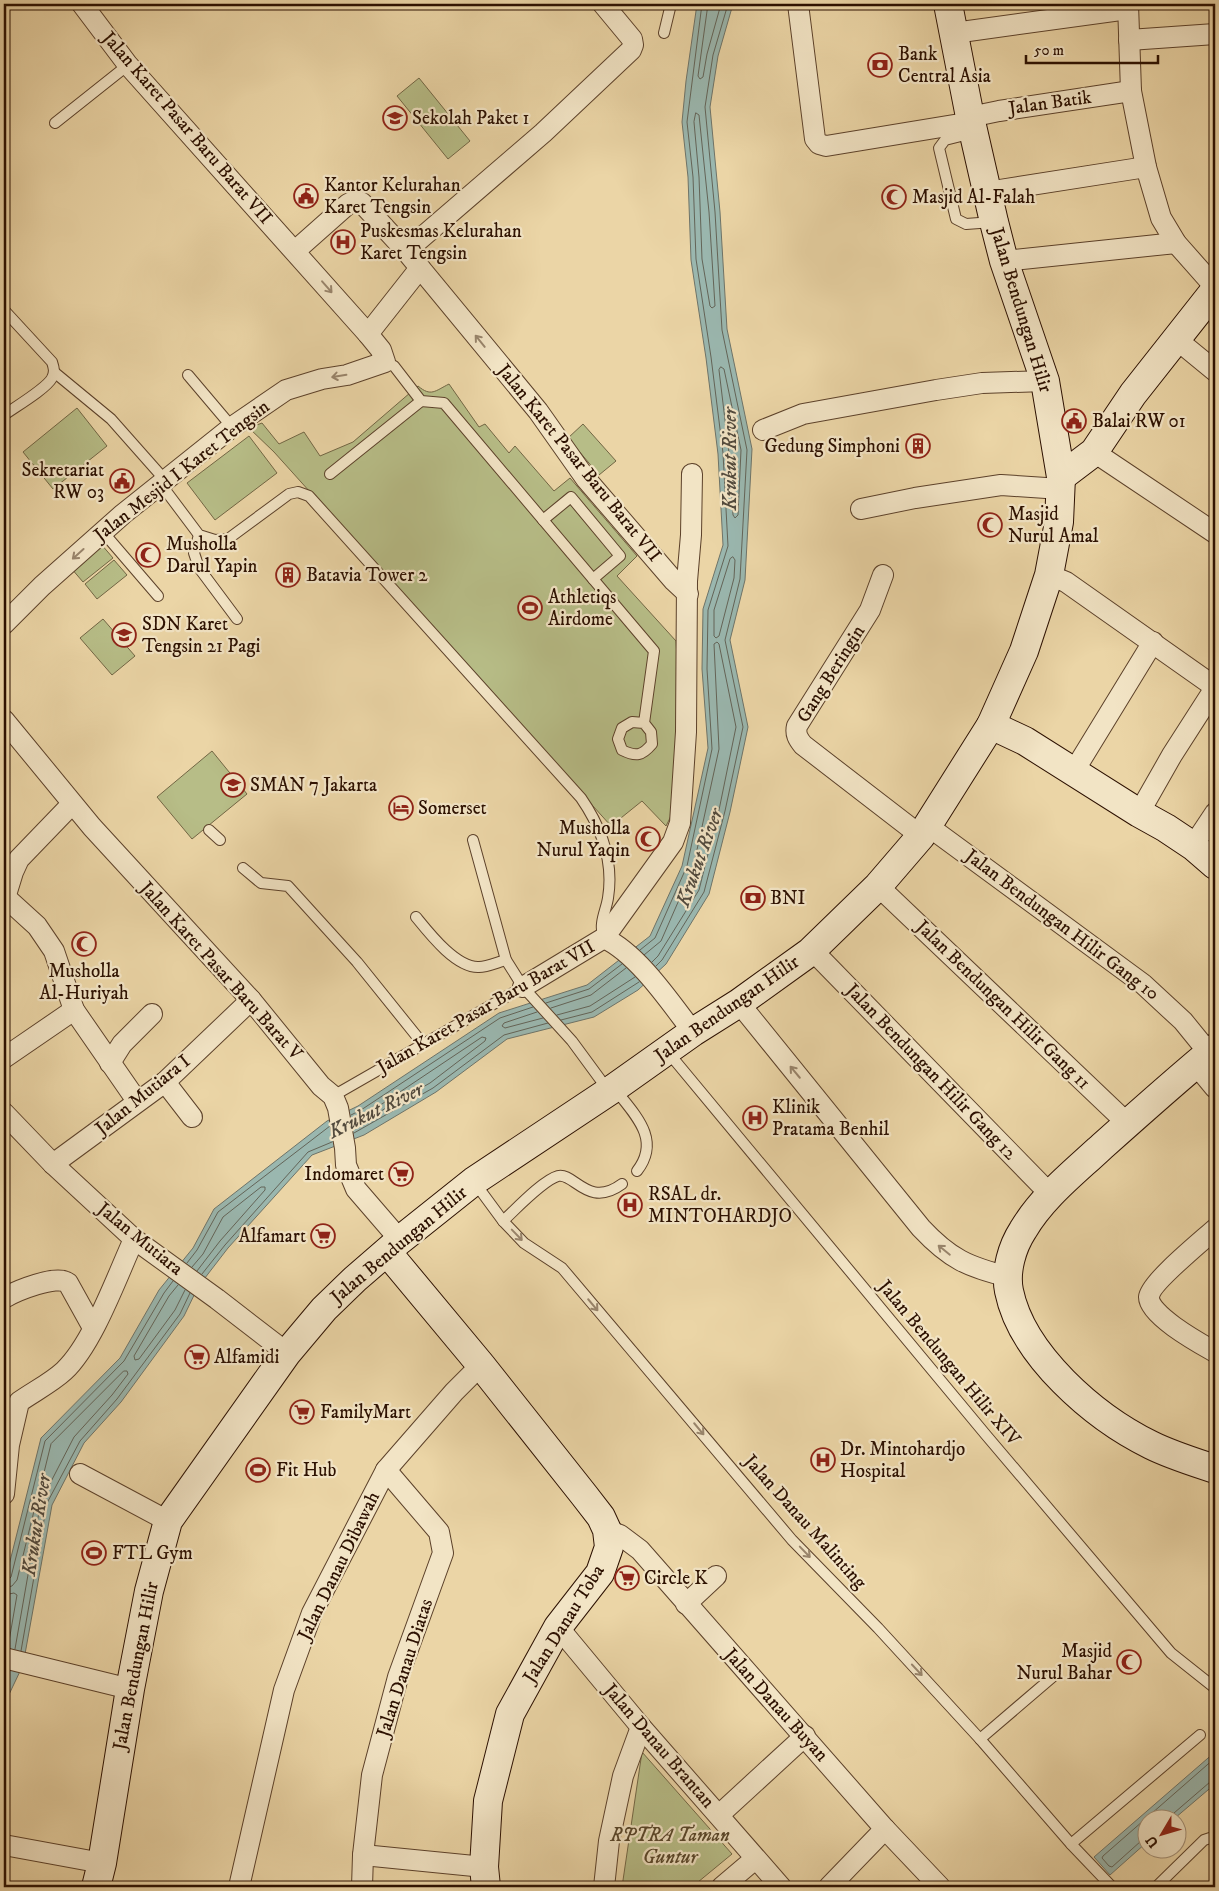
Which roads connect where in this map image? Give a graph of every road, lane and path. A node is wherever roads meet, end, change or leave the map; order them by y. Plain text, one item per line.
1 (82, 4) edge
2 (603, 4) edge
3 (671, 4) edge
4 (798, 4) edge
5 (948, 4) edge
6 (1128, 6) edge
7 (664, 33) dead end
8 (954, 33) junction
9 (1215, 34) edge
10 (1129, 40) junction
11 (128, 65) junction
12 (1131, 91) junction
13 (55, 123) dead end
14 (972, 124) junction
15 (1146, 167) junction
16 (987, 192) junction
17 (994, 222) junction
18 (1176, 243) junction
19 (295, 251) junction
20 (406, 251) junction
21 (1004, 261) junction
22 (420, 268) junction
23 (1215, 288) edge
24 (4, 310) edge
25 (368, 334) junction
26 (1176, 339) junction
27 (385, 362) junction
28 (1215, 371) edge
29 (54, 372) junction
30 (188, 374) dead end
31 (1045, 381) junction
32 (421, 401) junction
33 (4, 415) edge
34 (232, 427) junction
35 (763, 430) dead end
36 (1094, 452) junction
37 (330, 474) dead end
38 (692, 474) dead end
39 (163, 482) junction
40 (1061, 483) junction
41 (861, 509) dead end
42 (543, 520) junction
43 (1212, 526) edge
44 (103, 532) junction
45 (199, 535) junction
46 (882, 574) dead end
47 (1049, 575) junction
48 (594, 579) junction
49 (688, 594) junction
50 (158, 596) dead end
51 (237, 619) dead end
52 (4, 624) edge
53 (1152, 642) junction
54 (1215, 688) edge
55 (4, 720) edge
56 (644, 723) dead end
57 (991, 725) junction
58 (1074, 771) junction
59 (72, 804) junction
60 (1139, 813) junction
61 (1215, 813) edge
62 (209, 830) dead end
63 (925, 831) junction
64 (220, 840) dead end
65 (473, 840) dead end
66 (1193, 846) junction
67 (1215, 865) edge
68 (243, 868) dead end
69 (878, 886) junction
70 (5, 897) edge
71 (416, 917) dead end
72 (604, 938) junction
73 (812, 950) junction
74 (506, 960) junction
75 (526, 990) junction
76 (251, 1000) junction
77 (738, 1003) junction
78 (74, 1010) junction
79 (152, 1014) dead end
80 (693, 1032) junction
81 (423, 1044) junction
82 (667, 1051) junction
83 (1207, 1056) edge
84 (4, 1058) edge
85 (110, 1063) junction
86 (165, 1082) junction
87 (1215, 1088) edge
88 (611, 1089) junction
89 (138, 1101) junction
90 (336, 1102) junction
91 (4, 1113) edge
92 (192, 1117) dead end
93 (1128, 1124) junction
94 (52, 1164) junction
95 (637, 1171) dead end
96 (474, 1182) junction
97 (622, 1184) dead end
98 (1050, 1194) junction
99 (503, 1220) junction
100 (1215, 1229) edge
101 (134, 1239) junction
102 (394, 1246) junction
103 (1008, 1277) junction
104 (4, 1298) edge
105 (93, 1328) junction
106 (1215, 1352) edge
107 (287, 1353) junction
108 (481, 1365) junction
109 (11, 1407) edge
110 (1215, 1469) edge
111 (386, 1470) junction
112 (80, 1474) dead end
113 (4, 1494) edge
114 (168, 1520) junction
115 (607, 1530) junction
116 (716, 1576) dead end
117 (686, 1604) junction
118 (558, 1627) junction
119 (4, 1658) edge
120 (1056, 1674) dead end
121 (1215, 1688) edge
122 (130, 1689) junction
123 (641, 1726) junction
124 (1200, 1735) dead end
125 (805, 1736) junction
126 (980, 1739) junction
127 (719, 1815) junction
128 (885, 1829) junction
129 (1215, 1840) edge
130 (1071, 1844) junction
131 (4, 1845) edge
132 (363, 1855) junction
133 (755, 1859) junction
134 (99, 1875) edge
135 (485, 1877) edge
136 (239, 1887) edge
137 (362, 1887) edge
138 (604, 1887) edge
139 (722, 1887) edge
140 (781, 1887) edge
141 (829, 1887) edge
142 (940, 1887) edge
143 (1112, 1887) edge
144 (1156, 1887) edge

1 - 11 street, Jalan Karet Pasar Baru Barat VII
2 - 20 street
3 - 7 lane
4 - 14 street, Jalan Batik
5 - 8 street, Jalan Bendungan Hilir
6 - 8 street
6 - 10 street
8 - 14 street, Jalan Bendungan Hilir
9 - 10 street
10 - 12 street
11 - 13 lane
11 - 19 street, Jalan Karet Pasar Baru Barat VII
12 - 14 street, Jalan Batik
12 - 15 street
14 - 16 street, Jalan Bendungan Hilir
14 - 17 lane
15 - 16 street
15 - 18 street
16 - 17 street, Jalan Bendungan Hilir
17 - 21 street, Jalan Bendungan Hilir
18 - 21 street
18 - 23 street
19 - 20 street, Jalan Karet Pasar Baru Barat VII
19 -> 25 street, Jalan Karet Pasar Baru Barat VII
20 - 22 street, Jalan Karet Pasar Baru Barat VII
21 - 31 street, Jalan Bendungan Hilir
22 - 25 street
49 -> 22 street, Jalan Karet Pasar Baru Barat VII
23 - 26 street
24 - 29 lane
25 - 27 street, Jalan Karet Pasar Baru Barat VII
26 - 28 street
26 - 36 street
27 - 32 lane
27 -> 34 street, Jalan Mesjid I Karet Tengsin
29 - 33 lane
29 - 39 lane
30 - 34 lane
31 - 35 street
31 - 40 street, Jalan Bendungan Hilir
32 - 37 lane
32 - 42 lane
34 - 39 street, Jalan Mesjid I Karet Tengsin
36 - 40 street
36 - 43 street
38 - 49 street
39 - 44 street, Jalan Mesjid I Karet Tengsin
39 - 45 lane
40 - 41 street
40 - 47 street, Jalan Bendungan Hilir
42 - 48 lane
42 - 48 lane
44 - 50 lane
44 -> 52 street, Jalan Mesjid I Karet Tengsin
45 - 51 lane
45 - 72 lane
46 - 63 street, Gang Beringin
47 - 53 street
47 - 57 street, Jalan Bendungan Hilir
48 - 56 lane
49 - 72 street, Jalan Karet Pasar Baru Barat VII
53 - 54 street
53 - 58 street
54 - 60 street
55 - 59 street, Jalan Karet Pasar Baru Barat V
57 - 58 street
57 - 63 street, Jalan Bendungan Hilir
58 - 60 street
59 - 70 street
59 - 76 street, Jalan Karet Pasar Baru Barat V
60 - 66 street
61 - 66 street
62 - 64 lane
63 - 69 street, Jalan Bendungan Hilir
63 - 83 street, Jalan Bendungan Hilir Gang 10
65 - 74 lane
66 - 67 street
68 - 81 lane
69 - 73 street, Jalan Bendungan Hilir
69 - 93 street, Jalan Bendungan Hilir Gang 11
70 - 78 street
71 - 74 lane
72 - 75 street, Jalan Karet Pasar Baru Barat VII
72 - 80 street
73 - 77 street, Jalan Bendungan Hilir
73 - 98 street, Jalan Bendungan Hilir Gang 12
74 - 75 lane
75 - 81 lane, Jalan Karet Pasar Baru Barat VII
75 - 88 lane
76 - 86 street, Jalan Mutiara I
76 - 90 street, Jalan Karet Pasar Baru Barat V
77 - 80 street, Jalan Bendungan Hilir
103 -> 77 street
78 - 84 street
78 - 85 street
79 - 85 street
80 - 82 street, Jalan Bendungan Hilir
81 - 90 lane, Jalan Karet Pasar Baru Barat VII
82 - 88 street, Jalan Bendungan Hilir
82 - 121 lane, Jalan Bendungan Hilir XIV
83 - 87 street, Jalan Bendungan Hilir Gang 10
83 - 93 street
85 - 89 street
86 - 89 street, Jalan Mutiara I
86 - 92 street
88 - 95 lane
88 - 96 street, Jalan Bendungan Hilir
89 - 94 street, Jalan Mutiara I
90 - 102 street
91 - 94 street, Jalan Mutiara
93 - 98 street
94 - 101 street, Jalan Mutiara
96 - 99 lane, Jalan Danau Malinting
96 - 102 street, Jalan Bendungan Hilir
97 - 99 lane
98 - 103 street
99 -> 126 lane, Jalan Danau Malinting
100 - 106 street
101 - 105 street
101 - 107 street, Jalan Mutiara
102 - 107 street, Jalan Bendungan Hilir
102 - 108 street
103 - 110 street
104 - 105 street
105 - 109 street
107 - 114 street, Jalan Bendungan Hilir
108 - 111 street, Jalan Danau Dibawah
108 - 115 street
109 - 113 street
111 - 132 street, Jalan Danau Diatas
111 - 136 street, Jalan Danau Dibawah
112 - 114 street
114 - 122 street, Jalan Bendungan Hilir
115 - 117 street, Jalan Danau Buyan
115 - 118 street, Jalan Danau Toba
116 - 117 street
117 - 125 street, Jalan Danau Buyan
118 - 123 street, Jalan Danau Brantan
118 - 135 street, Jalan Danau Toba
119 - 122 street
120 - 126 lane
122 - 134 street, Jalan Bendungan Hilir
123 - 127 street, Jalan Danau Brantan
123 - 138 street
124 - 130 lane
125 - 127 street
125 - 128 street, Jalan Danau Buyan
126 - 130 lane, Jalan Danau Malinting
127 - 133 street, Jalan Danau Brantan
128 - 141 street
128 - 142 street, Jalan Danau Buyan
129 - 144 lane
130 - 143 lane, Jalan Danau Malinting
131 - 134 street
132 - 135 street
132 - 137 street, Jalan Danau Diatas
133 - 139 street
133 - 140 street, Jalan Danau Brantan

